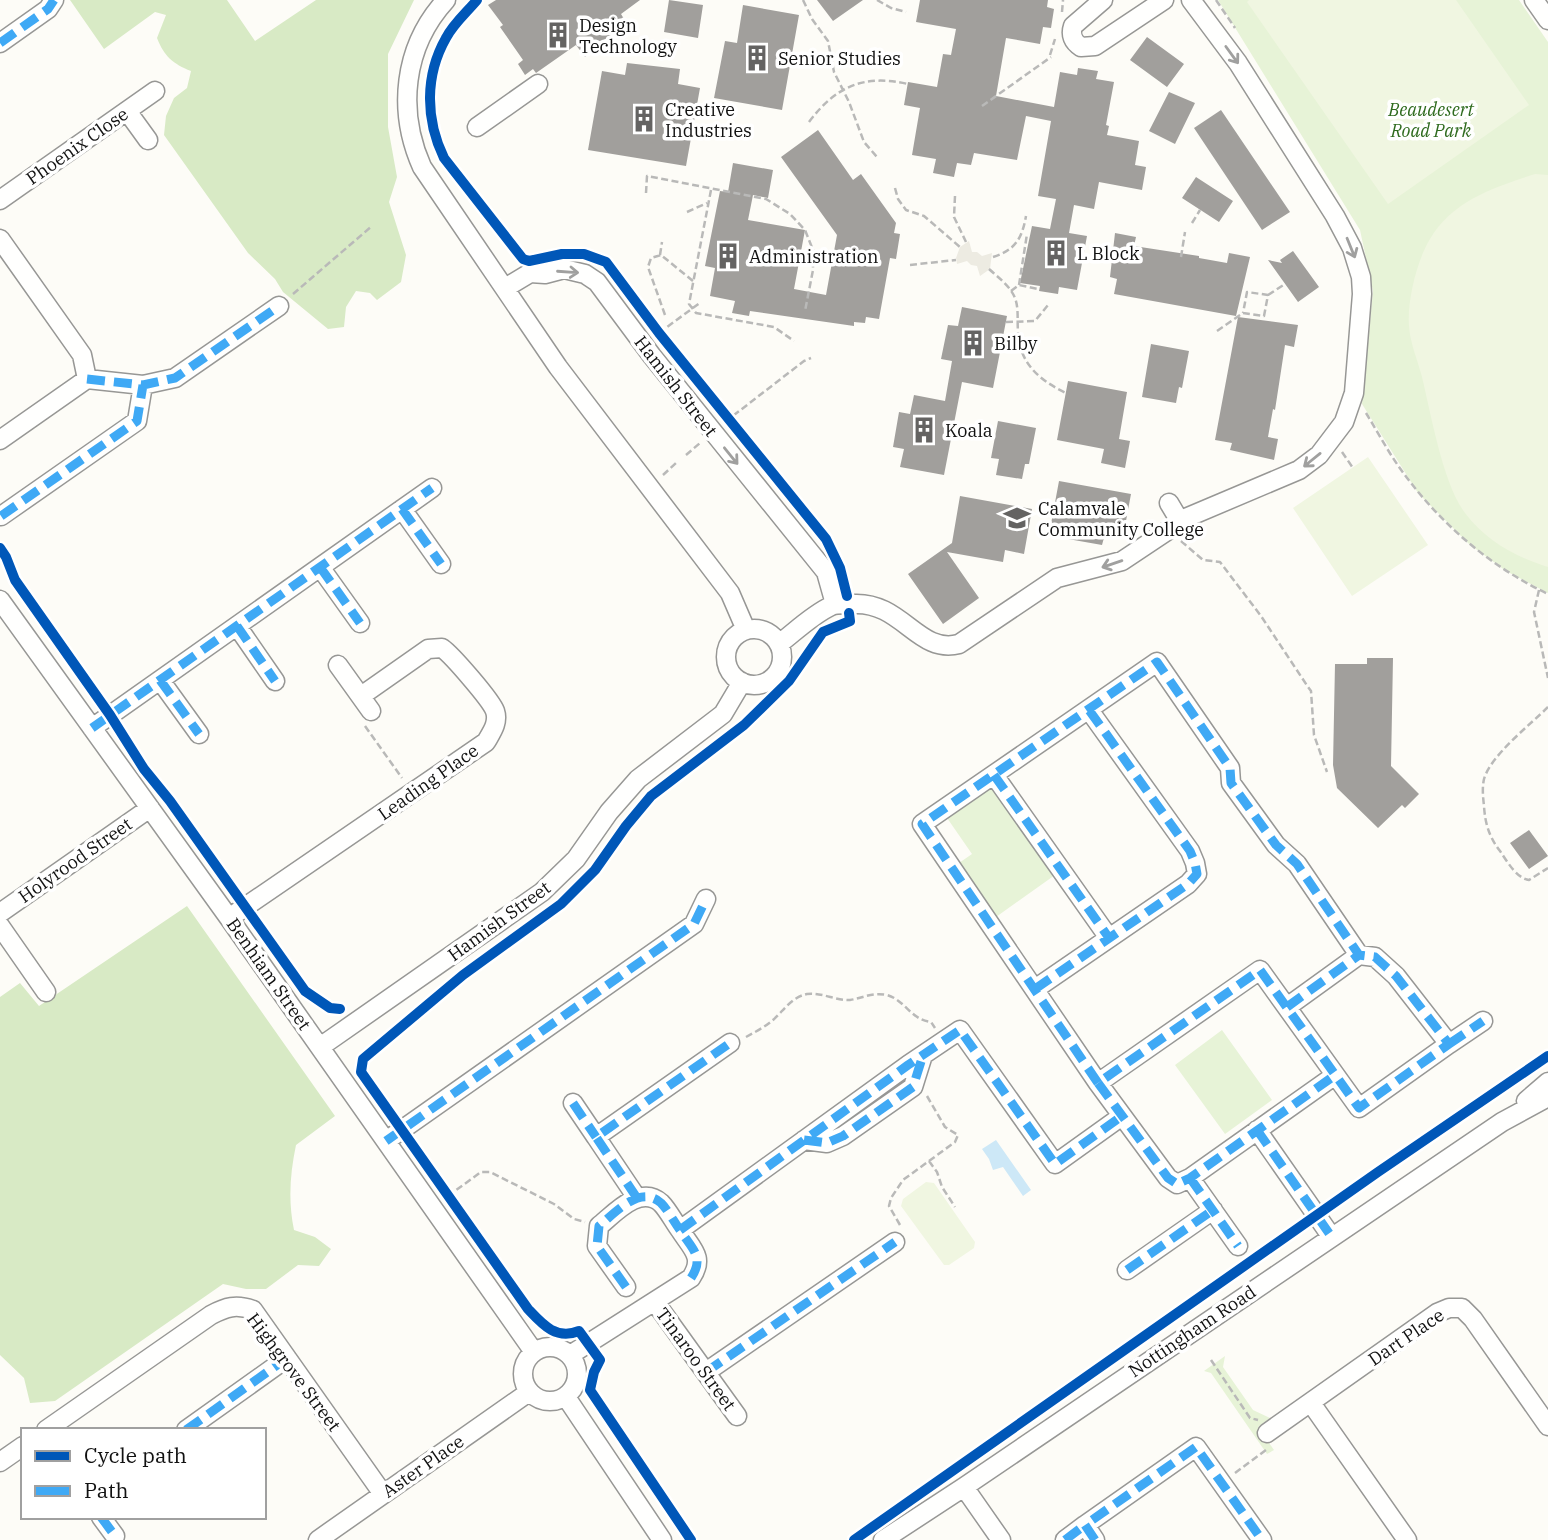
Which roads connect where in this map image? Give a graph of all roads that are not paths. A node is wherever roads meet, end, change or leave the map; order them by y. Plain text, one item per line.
1 (54, 0) edge
2 (446, 0) edge
3 (1103, 0) edge
4 (1164, 0) edge
5 (1191, 0) edge
6 (1534, 0) edge
7 (1548, 20) edge
8 (0, 43) edge
9 (538, 84) dead end
10 (155, 91) dead end
11 (127, 111) junction
12 (477, 127) dead end
13 (148, 140) dead end
14 (0, 200) edge
15 (0, 239) edge
16 (505, 288) junction
17 (279, 306) road end
18 (87, 379) junction
19 (143, 385) junction
20 (0, 440) edge
21 (432, 488) dead end
22 (1169, 503) dead end
23 (402, 509) junction
24 (1, 516) edge
25 (1183, 528) junction
26 (441, 564) dead end
27 (320, 567) junction
28 (0, 600) edge
29 (835, 604) junction
30 (360, 622) dead end
31 (236, 626) junction
32 (746, 630) junction
33 (779, 644) junction
34 (338, 665) dead end
35 (160, 680) junction
36 (275, 681) dead end
37 (741, 682) junction
38 (1089, 710) junction
39 (92, 728) junction
40 (199, 734) dead end
41 (994, 775) junction
42 (150, 808) junction
43 (706, 899) dead end
44 (0, 913) edge
45 (229, 918) junction
46 (0, 926) edge
47 (1109, 939) junction
48 (1359, 955) junction
49 (1035, 989) junction
50 (47, 992) dead end
51 (1287, 1007) junction
52 (1483, 1021) dead end
53 (730, 1043) road end
54 (1449, 1044) junction
55 (320, 1046) junction
56 (923, 1055) junction
57 (1334, 1076) junction
58 (1548, 1082) edge
59 (1098, 1083) junction
60 (1548, 1097) edge
61 (573, 1104) dead end
62 (1122, 1116) junction
63 (1502, 1122) junction
64 (1257, 1130) junction
65 (596, 1137) junction
66 (804, 1140) junction
67 (386, 1141) junction
68 (1190, 1178) junction
69 (637, 1198) junction
70 (1213, 1210) junction
71 (680, 1230) junction
72 (1332, 1236) junction
73 (895, 1242) road end
74 (1238, 1246) dead end
75 (1127, 1270) dead end
76 (626, 1287) dead end
77 (655, 1302) junction
78 (534, 1352) junction
79 (570, 1355) junction
80 (287, 1358) junction
81 (706, 1372) junction
82 (529, 1392) junction
83 (566, 1397) junction
84 (1311, 1403) junction
85 (737, 1416) dead end
86 (1548, 1426) edge
87 (49, 1428) edge
88 (189, 1428) edge
89 (1267, 1433) road end
90 (21, 1447) edge
91 (0, 1462) edge
92 (964, 1488) junction
93 (383, 1494) junction
94 (102, 1519) edge
95 (1090, 1533) edge
96 (115, 1536) dead end
97 (318, 1540) edge
98 (663, 1540) edge
99 (883, 1540) edge
100 (1001, 1540) edge
101 (1065, 1540) edge
102 (1262, 1540) edge
103 (1408, 1540) edge

1 - 8 street
2 - 16 street
3 - 4 street
5 -> 25 street
6 - 7 street
9 - 12 street
10 - 11 street, Phoenix Close
11 - 13 street
11 - 14 street, Phoenix Close
15 - 18 street
16 -> 29 street, Hamish Street
16 - 32 street
17 - 19 street
18 - 19 street
18 - 20 street
19 - 24 street
21 - 23 street
22 - 25 street
23 - 26 street
23 - 27 street
25 -> 29 street
27 - 30 street
27 - 31 street
28 - 39 street, Benhiam Street
29 - 33 street
31 - 35 street
31 - 36 street
32 - 33 street
32 - 37 street
33 - 37 street
34 - 45 street, Leading Place
35 - 39 street
35 - 40 street
37 - 55 street, Hamish Street
38 - 41 street
38 - 47 street
38 - 48 street
39 - 42 street, Benhiam Street
41 - 47 street
41 - 49 street
42 - 44 street, Holyrood Street
42 - 45 street, Benhiam Street
43 - 67 street
45 - 55 street, Benhiam Street
46 - 50 street
47 - 49 street
48 - 51 street
48 - 54 street
49 - 59 street
51 - 57 street
51 - 59 street
52 - 54 street
53 - 65 street
54 - 57 street
55 - 67 street, Benhiam Street
56 - 62 street
56 - 66 street
56 - 66 street
57 - 64 street
58 - 63 street, Nottingham Road
59 - 62 street
60 - 63 street, Nottingham Road
61 - 65 street
62 - 68 street
63 - 72 street, Nottingham Road
64 - 68 street
64 - 72 street
65 - 69 street
66 - 71 street
67 - 78 street, Benhiam Street
68 - 70 street
69 - 71 street
69 - 76 street
70 - 74 street
70 - 75 street
71 - 77 street
72 - 92 street, Nottingham Road
73 - 81 street
77 - 79 street
77 - 81 street, Tinaroo Street
78 - 79 street
78 - 82 street
79 - 83 street
80 - 87 street, Highgrove Street
80 - 88 street
80 - 93 street, Highgrove Street
81 - 85 street, Tinaroo Street
82 - 83 street
82 - 93 street, Aster Place
83 - 98 street
84 - 86 street, Dart Place
84 - 89 street, Dart Place
84 - 103 street
90 - 91 street
92 - 99 street, Nottingham Road
92 - 100 street
93 - 97 street, Aster Place
94 - 96 street
95 - 101 street
95 - 102 street

